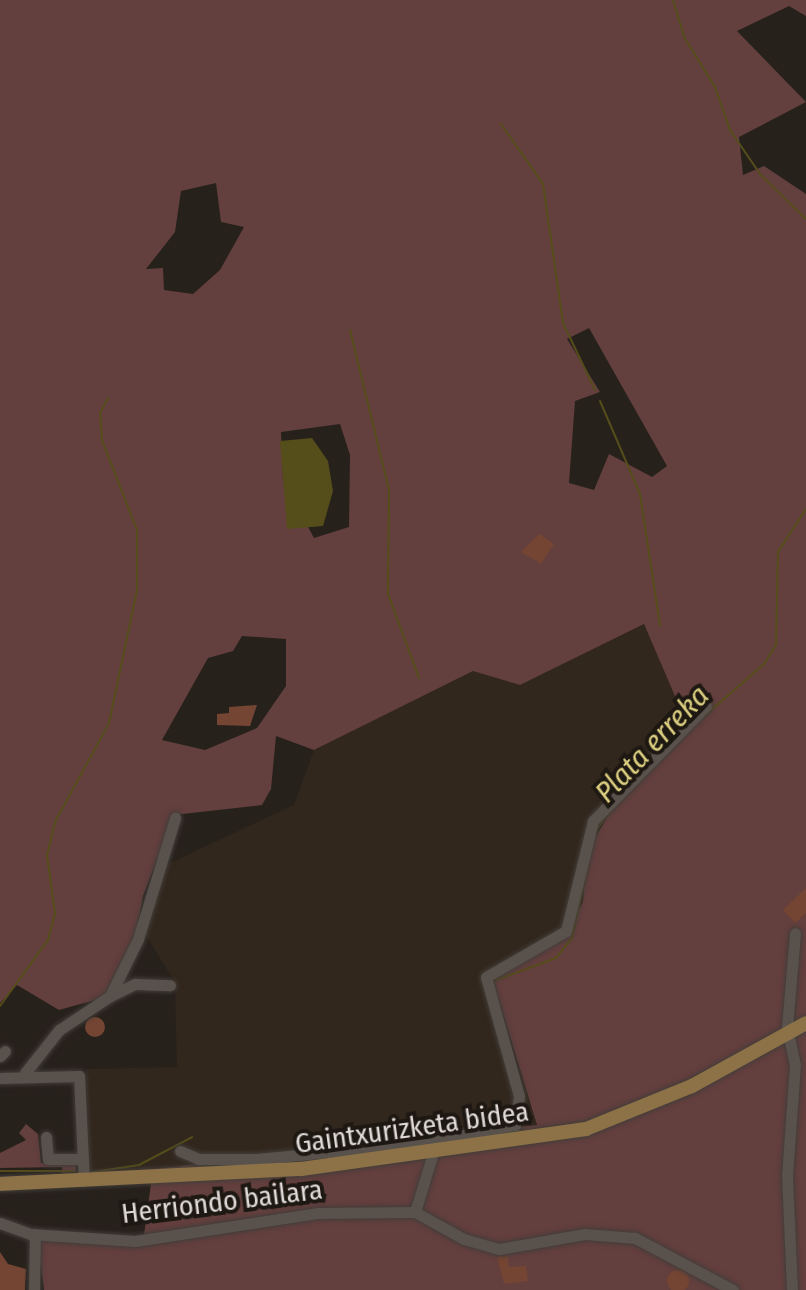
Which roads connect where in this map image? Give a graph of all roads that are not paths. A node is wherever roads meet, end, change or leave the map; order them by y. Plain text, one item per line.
1 (706, 706) dead end
2 (175, 818) dead end
3 (795, 933) dead end
4 (170, 985) dead end
5 (110, 996) junction
6 (806, 1023) edge
7 (789, 1034) junction
8 (25, 1073) junction
9 (0, 1078) edge
10 (46, 1137) dead end
11 (180, 1151) dead end
12 (433, 1153) junction
13 (83, 1159) junction
14 (84, 1181) junction
15 (0, 1184) edge
16 (415, 1212) junction
17 (0, 1223) edge
18 (35, 1234) junction
19 (34, 1290) edge
20 (733, 1290) edge
21 (792, 1290) edge

1 - 11 street
2 - 5 street
3 - 7 street
4 - 5 street
5 - 8 street
6 - 7 main road, Gaintxurizketa bidea
7 - 12 main road, Gaintxurizketa bidea
7 - 21 street
8 - 9 street
8 - 13 street
10 - 13 street
12 - 14 main road, Gaintxurizketa bidea
12 - 16 street
13 - 14 street
14 - 15 main road, Gaintxurizketa bidea
16 - 18 street, Herriondo bailara
16 - 20 street, Herriondo bailara
17 - 18 street, Herriondo bailara
18 - 19 street

